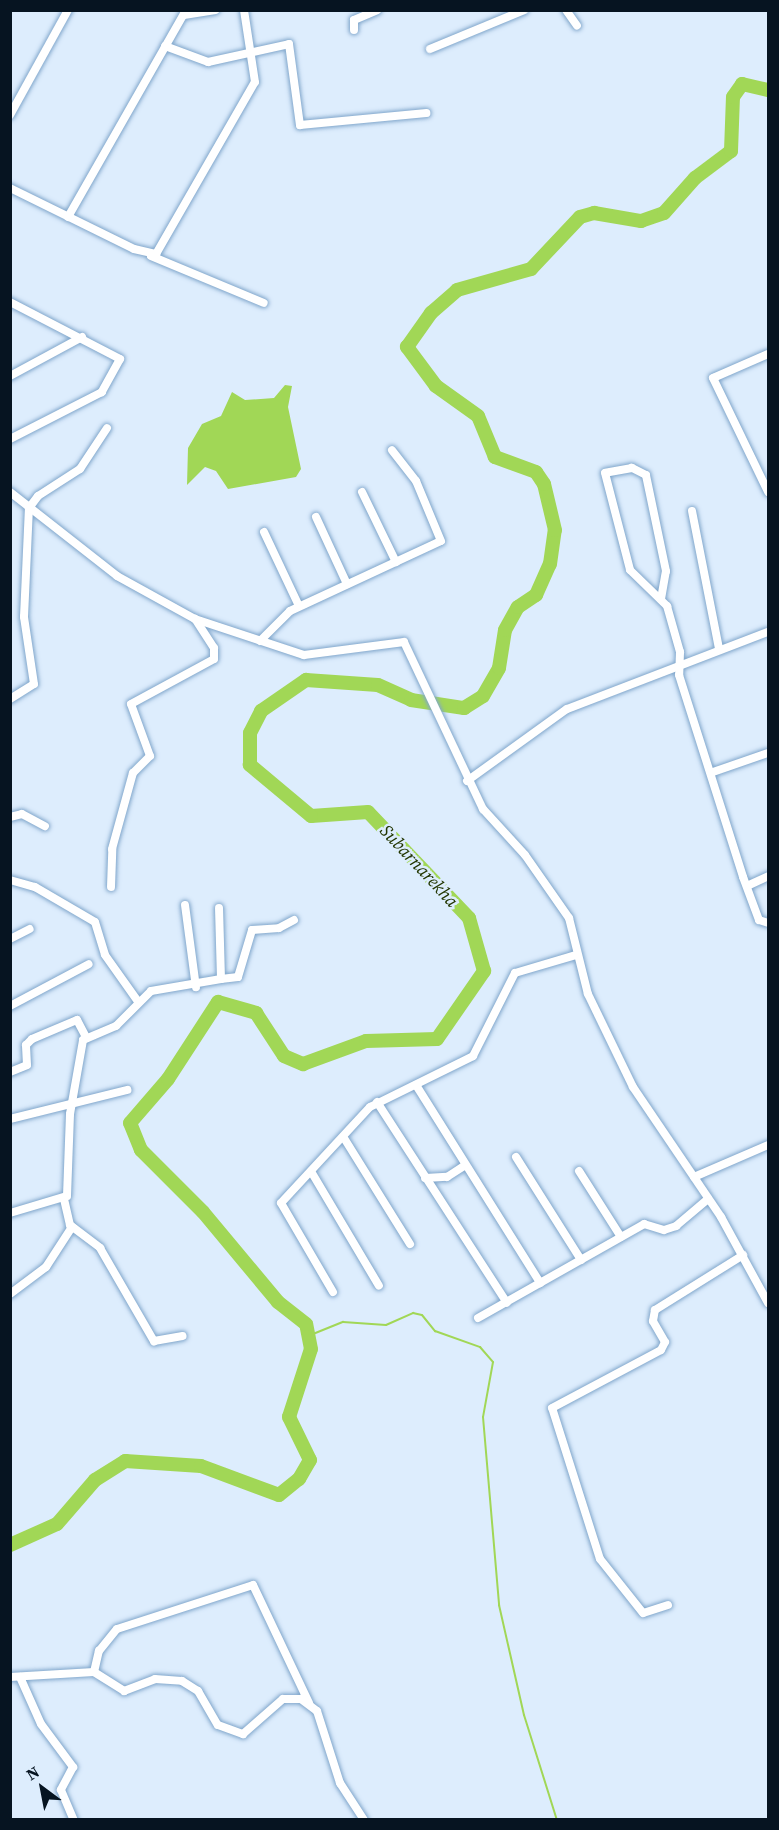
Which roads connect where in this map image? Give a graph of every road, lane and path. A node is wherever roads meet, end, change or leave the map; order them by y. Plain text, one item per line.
1 (68, 10) edge
2 (216, 10) edge
3 (244, 10) edge
4 (524, 10) edge
5 (566, 10) edge
6 (371, 11) edge
7 (185, 13) edge
8 (577, 26) dead end
9 (354, 30) dead end
10 (165, 46) junction
11 (430, 49) dead end
12 (252, 53) junction
13 (426, 113) dead end
14 (10, 115) edge
15 (10, 188) edge
16 (68, 217) junction
17 (151, 256) junction
18 (10, 302) edge
19 (264, 303) dead end
20 (82, 337) junction
21 (768, 354) edge
22 (10, 376) edge
23 (108, 428) dead end
24 (10, 439) edge
25 (392, 450) dead end
26 (362, 492) dead end
27 (768, 492) edge
28 (11, 493) edge
29 (29, 508) junction
30 (692, 511) dead end
31 (316, 517) dead end
32 (264, 532) dead end
33 (396, 562) junction
34 (347, 584) junction
35 (661, 599) junction
36 (299, 606) junction
37 (195, 619) junction
38 (768, 632) edge
39 (260, 641) junction
40 (719, 648) junction
41 (678, 669) junction
42 (10, 699) edge
43 (768, 753) edge
44 (713, 772) junction
45 (467, 781) junction
46 (10, 817) edge
47 (45, 826) dead end
48 (768, 876) edge
49 (10, 880) edge
50 (747, 886) junction
51 (111, 887) dead end
52 (185, 905) dead end
53 (219, 908) dead end
54 (294, 920) dead end
55 (768, 923) edge
56 (30, 929) dead end
57 (10, 939) edge
58 (576, 955) junction
59 (89, 964) dead end
60 (221, 979) junction
61 (196, 987) junction
62 (137, 1000) junction
63 (10, 1006) edge
64 (86, 1037) junction
65 (10, 1072) edge
66 (416, 1085) junction
67 (127, 1090) dead end
68 (72, 1102) junction
69 (377, 1102) junction
70 (10, 1119) edge
71 (344, 1138) junction
72 (768, 1145) edge
73 (516, 1157) dead end
74 (464, 1166) junction
75 (579, 1171) dead end
76 (312, 1173) junction
77 (694, 1177) junction
78 (425, 1179) junction
79 (64, 1199) junction
80 (708, 1199) junction
81 (10, 1213) edge
82 (72, 1227) junction
83 (621, 1237) junction
84 (410, 1244) dead end
85 (743, 1255) junction
86 (581, 1260) junction
87 (540, 1283) junction
88 (379, 1286) dead end
89 (333, 1292) dead end
90 (10, 1294) edge
91 (507, 1303) junction
92 (768, 1303) edge
93 (478, 1318) dead end
94 (183, 1336) dead end
95 (668, 1605) dead end
96 (94, 1672) junction
97 (15, 1677) edge
98 (309, 1703) junction
99 (74, 1820) edge
100 (364, 1820) edge

1 - 14 street
2 - 7 street
3 - 12 street
4 - 11 street
5 - 8 street
6 - 9 street
7 - 10 street
10 - 12 street
10 - 16 street
12 - 13 street
12 - 17 street
15 - 16 street
16 - 17 street
17 - 19 street
18 - 20 street
20 - 22 street
20 - 24 street
21 - 27 street
23 - 29 street
25 - 33 street
26 - 33 street
28 - 29 street
29 - 37 street
29 - 42 street
30 - 40 street
31 - 34 street
32 - 36 street
33 - 34 street
34 - 36 street
35 - 35 street
35 - 41 street
36 - 39 street
37 - 39 street
37 - 51 street
38 - 40 street
39 - 45 street
40 - 41 street
41 - 44 street
41 - 45 street
43 - 44 street
44 - 50 street
45 - 58 street
46 - 47 street
48 - 50 street
49 - 62 street
50 - 55 street
52 - 61 street
53 - 60 street
54 - 60 street
56 - 57 street
58 - 66 street
58 - 77 street
59 - 63 street
60 - 61 street
61 - 62 street
62 - 64 street
64 - 65 street
64 - 68 street
66 - 69 street
66 - 74 street
67 - 68 street
68 - 70 street
68 - 79 street
69 - 71 street
69 - 78 street
71 - 76 street
71 - 84 street
72 - 77 street
73 - 86 street
74 - 78 street
74 - 87 street
75 - 83 street
76 - 88 street
76 - 89 street
77 - 80 street
78 - 91 street
79 - 81 street
79 - 82 street
80 - 83 street
80 - 85 street
82 - 90 street
82 - 94 street
83 - 86 street
85 - 92 street
85 - 95 street
86 - 87 street
87 - 91 street
91 - 93 street
96 - 97 street
96 - 98 street
96 - 98 street
97 - 99 street
98 - 100 street

